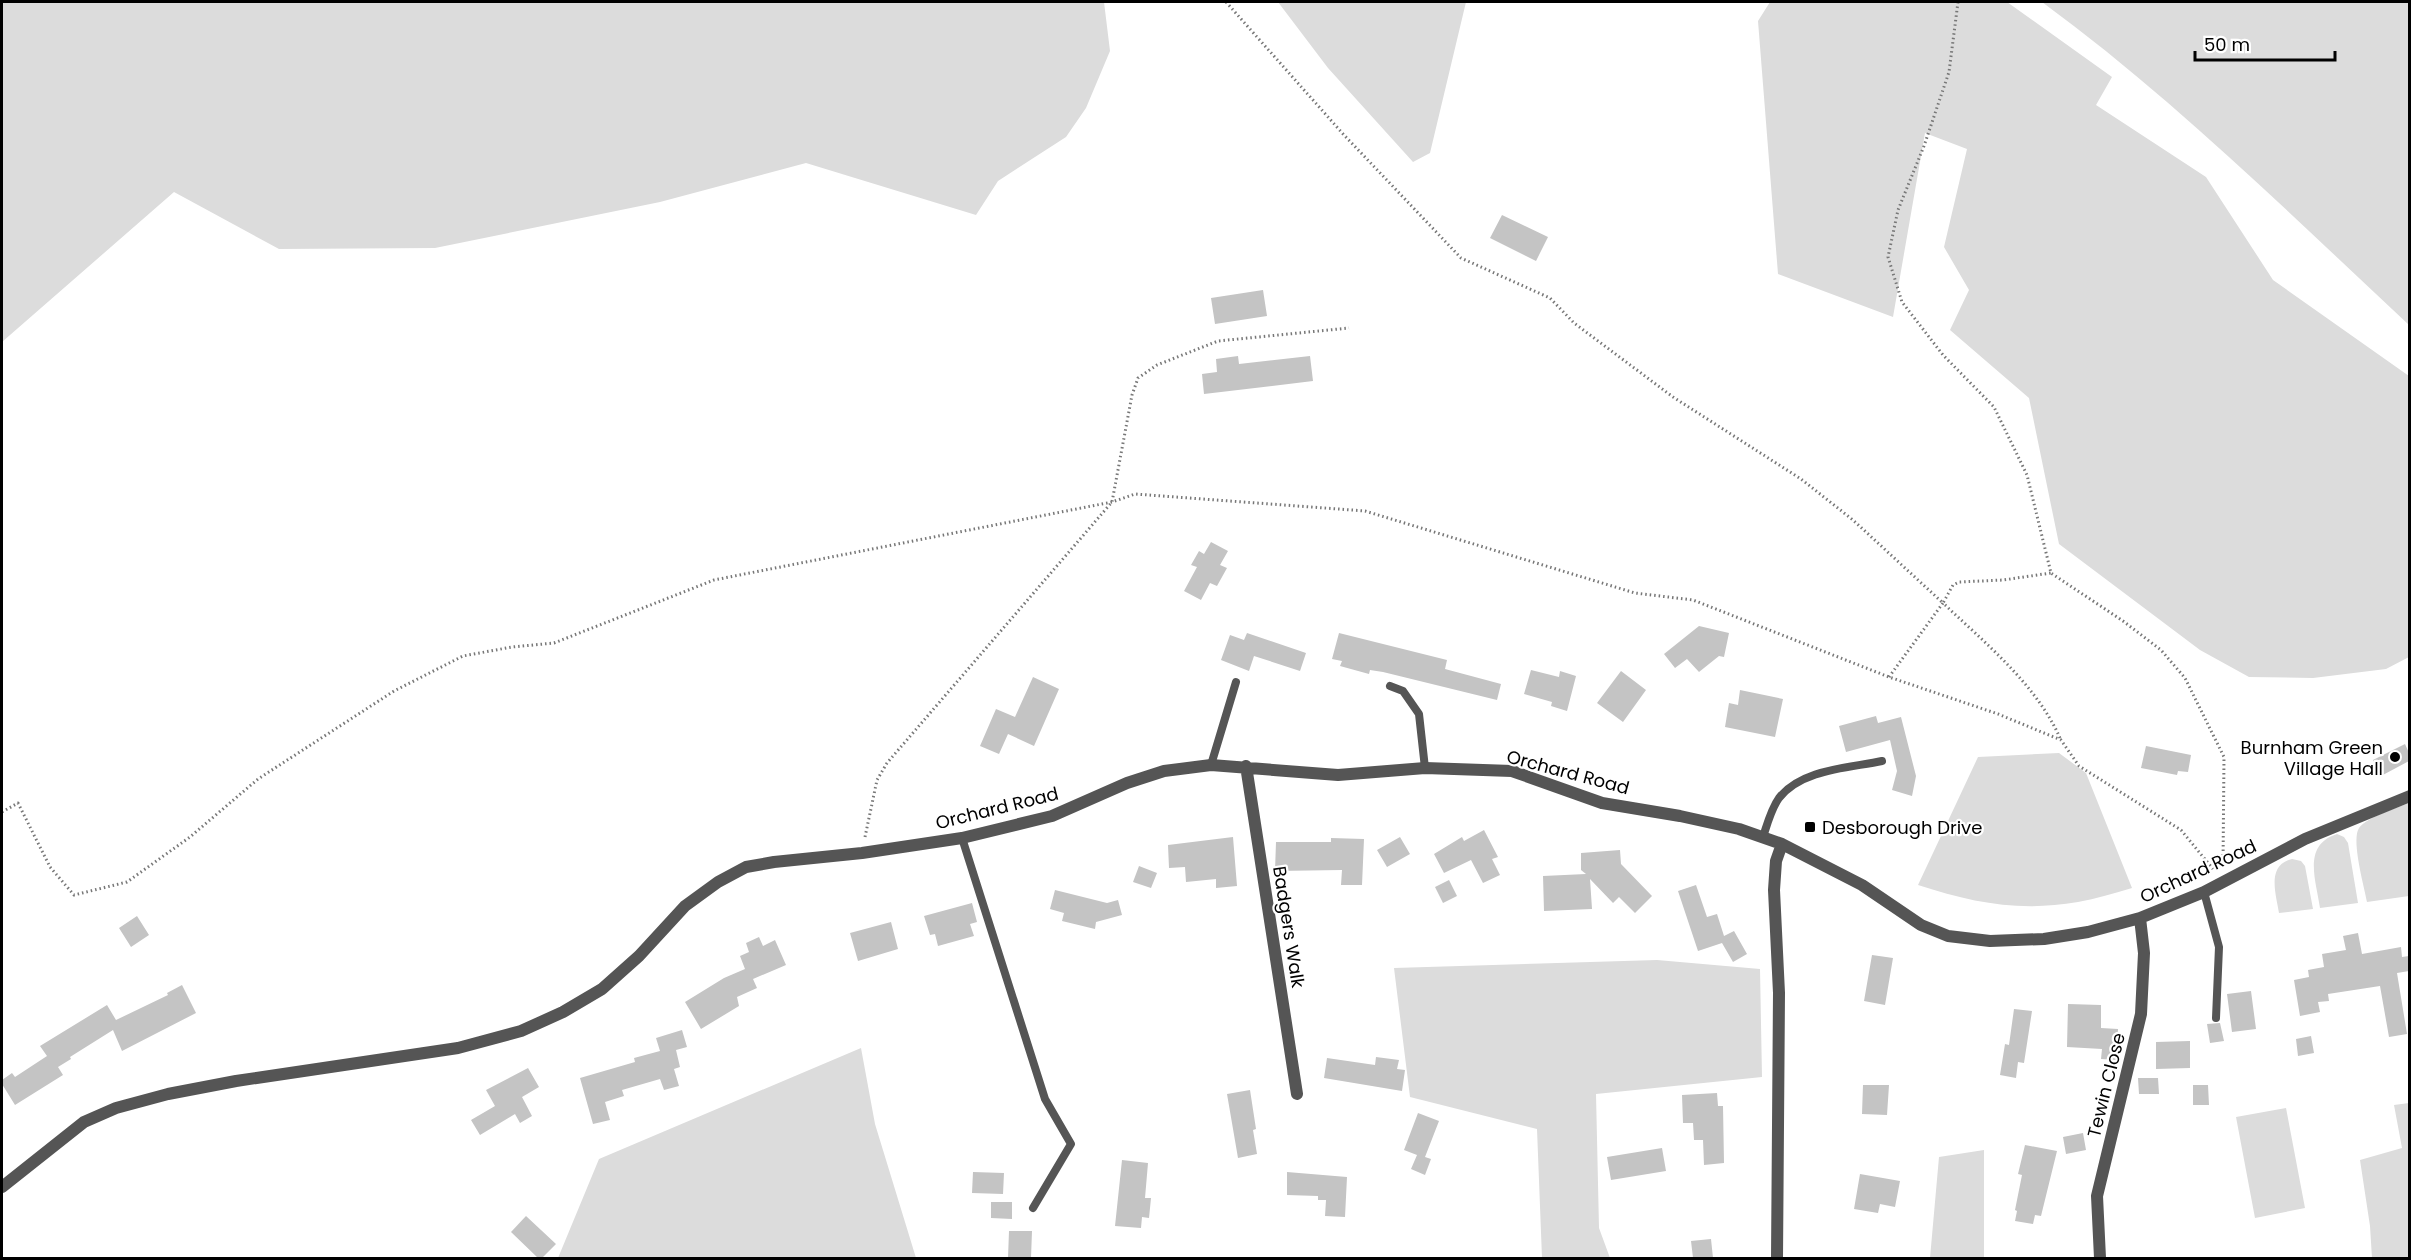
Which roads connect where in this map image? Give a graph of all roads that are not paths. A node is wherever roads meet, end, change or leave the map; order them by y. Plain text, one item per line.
1 (1236, 682) dead end
2 (1390, 686) dead end
3 (1882, 761) dead end
4 (1211, 765) junction
5 (1246, 766) junction
6 (1425, 768) junction
7 (2409, 796) edge
8 (1763, 837) junction
9 (962, 838) junction
10 (1782, 844) junction
11 (2204, 892) junction
12 (2139, 918) junction
13 (2216, 1018) dead end
14 (1297, 1094) dead end
15 (2, 1187) edge
16 (1033, 1208) dead end
17 (1777, 1258) edge
18 (2100, 1258) edge

1 - 4 lane
2 - 6 lane
3 - 8 lane
4 - 5 street, Orchard Road
4 - 9 street, Orchard Road
5 - 6 street, Orchard Road
5 - 14 street, Badgers Walk
6 - 8 street, Orchard Road
7 - 11 street, Orchard Road
8 - 10 street, Orchard Road
9 - 15 street, Orchard Road
9 - 16 lane
10 - 12 street, Orchard Road
10 - 17 street
11 - 12 street, Orchard Road
11 - 13 lane
12 - 18 street, Tewin Close

